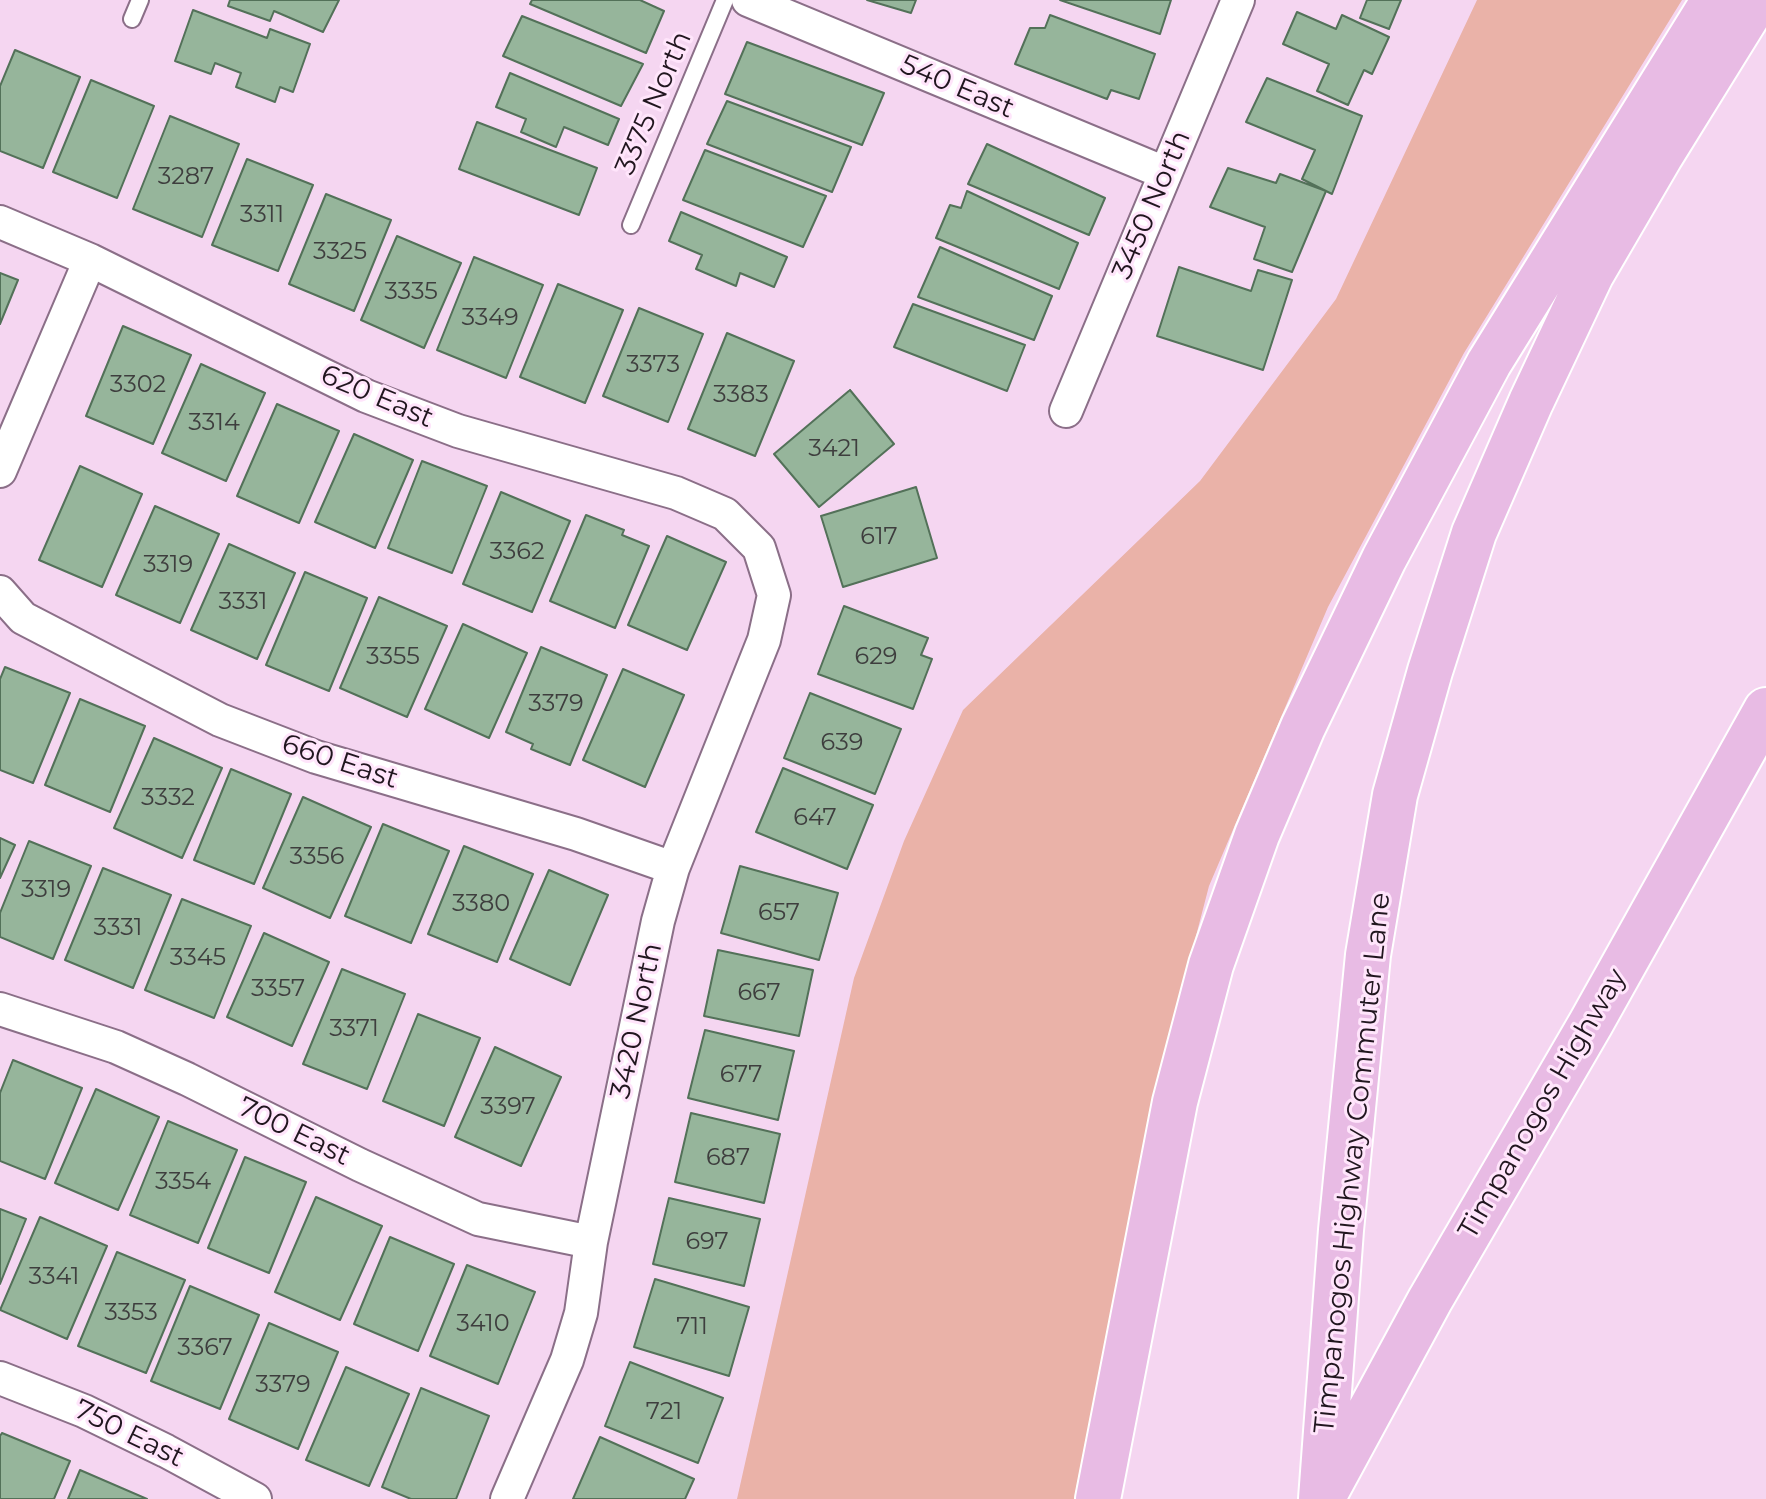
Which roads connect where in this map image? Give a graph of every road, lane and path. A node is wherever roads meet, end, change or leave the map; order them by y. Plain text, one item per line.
1 (140, 0) edge
2 (725, 0) edge
3 (748, 0) edge
4 (1238, 0) edge
5 (1714, 0) edge
6 (1757, 0) edge
7 (132, 19) dead end
8 (1165, 173) junction
9 (0, 222) edge
10 (631, 225) dead end
11 (90, 260) junction
12 (1066, 411) dead end
13 (0, 471) edge
14 (759, 548) joint
15 (0, 592) edge
16 (1766, 710) edge
17 (673, 868) junction
18 (0, 1009) edge
19 (591, 1242) junction
20 (0, 1378) edge
21 (255, 1499) edge
22 (507, 1499) edge
23 (1098, 1499) edge
24 (1321, 1499) edge

1 - 7 lane
2 - 10 lane, 3375 North
3 - 8 street, 540 East
4 - 8 street, 3450 North
5 - 23 main road
6 - 24 main road, Timpanogos Highway Commuter Lane
8 - 12 street, 3450 North
9 - 11 street, 620 East
11 - 13 street
11 - 14 street, 620 East
14 - 17 street, 3420 North
15 - 17 street, 660 East
16 - 24 main road, Timpanogos Highway
17 - 19 street, 3420 North
18 - 19 street, 700 East
19 - 22 street, 3420 North
20 - 21 street, 750 East

